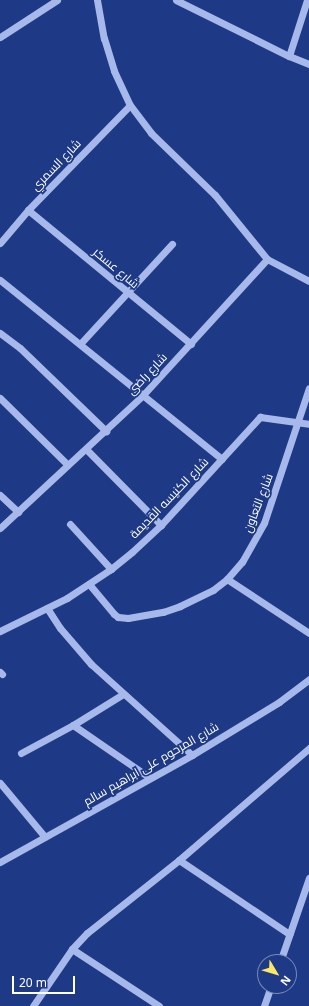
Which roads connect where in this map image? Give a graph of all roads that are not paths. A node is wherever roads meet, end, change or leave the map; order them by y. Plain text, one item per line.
1 (57, 0) edge
2 (97, 0) edge
3 (176, 0) edge
4 (307, 0) edge
5 (0, 37) edge
6 (288, 56) junction
7 (309, 64) edge
8 (130, 105) junction
9 (28, 210) junction
10 (0, 243) edge
11 (172, 244) dead end
12 (267, 259) junction
13 (0, 280) edge
14 (309, 281) edge
15 (128, 292) junction
16 (0, 333) edge
17 (80, 344) junction
18 (190, 344) junction
19 (309, 388) edge
20 (143, 395) junction
21 (0, 398) edge
22 (298, 423) junction
23 (309, 424) edge
24 (106, 431) junction
25 (86, 449) junction
26 (222, 459) junction
27 (68, 465) junction
28 (0, 494) edge
29 (18, 512) junction
30 (70, 524) dead end
31 (161, 525) junction
32 (0, 528) edge
33 (111, 569) junction
34 (227, 579) junction
35 (89, 584) junction
36 (47, 608) junction
37 (0, 631) edge
38 (309, 633) edge
39 (309, 679) edge
40 (123, 694) junction
41 (73, 725) junction
42 (309, 748) edge
43 (21, 753) dead end
44 (192, 755) junction
45 (150, 778) junction
46 (0, 783) edge
47 (45, 837) junction
48 (179, 860) junction
49 (0, 862) edge
50 (309, 878) edge
51 (289, 934) junction
52 (72, 949) junction
53 (283, 954) edge
54 (268, 994) edge
55 (33, 1006) edge
56 (159, 1006) edge
57 (264, 1006) edge

1 - 5 street
2 - 8 street
3 - 6 street
4 - 6 street
6 - 7 street
8 - 9 street, شارع السمري
8 - 12 street
9 - 10 street, شارع السمري
9 - 15 street, شارع عسكر
11 - 15 street
12 - 14 street
12 - 18 street, شارع راضى
13 - 17 street
15 - 17 street
15 - 18 street, شارع عسكر
16 - 24 street
17 - 20 street
18 - 20 street, شارع راضى
19 - 22 street, شارع التعاون
20 - 24 street, شارع راضى
20 - 26 street
21 - 27 street
22 - 23 street, شارع الكنيسه القديمة
22 - 26 street, شارع الكنيسه القديمة
22 - 34 street, شارع التعاون
24 - 25 street, شارع راضى
25 - 27 street, شارع راضى
25 - 31 street
26 - 31 street, شارع الكنيسه القديمة
27 - 29 street, شارع راضى
28 - 29 street
29 - 32 street, شارع راضى
30 - 33 street
31 - 33 street, شارع الكنيسه القديمة
33 - 35 street, شارع الكنيسه القديمة
34 - 35 street, شارع التعاون
34 - 38 street
35 - 36 street, شارع الكنيسه القديمة
36 - 37 street, شارع الكنيسه القديمة
36 - 40 street
39 - 44 street, شارع المرحوم على ابراهيم سالم
40 - 41 street
40 - 44 street
41 - 43 street
41 - 45 street
42 - 48 street
44 - 45 street, شارع المرحوم على ابراهيم سالم
45 - 47 street, شارع المرحوم على ابراهيم سالم
46 - 47 street
47 - 49 street, شارع المرحوم على ابراهيم سالم
48 - 51 street
48 - 52 street
50 - 51 street
51 - 53 street
52 - 55 street
52 - 56 street
54 - 57 street

